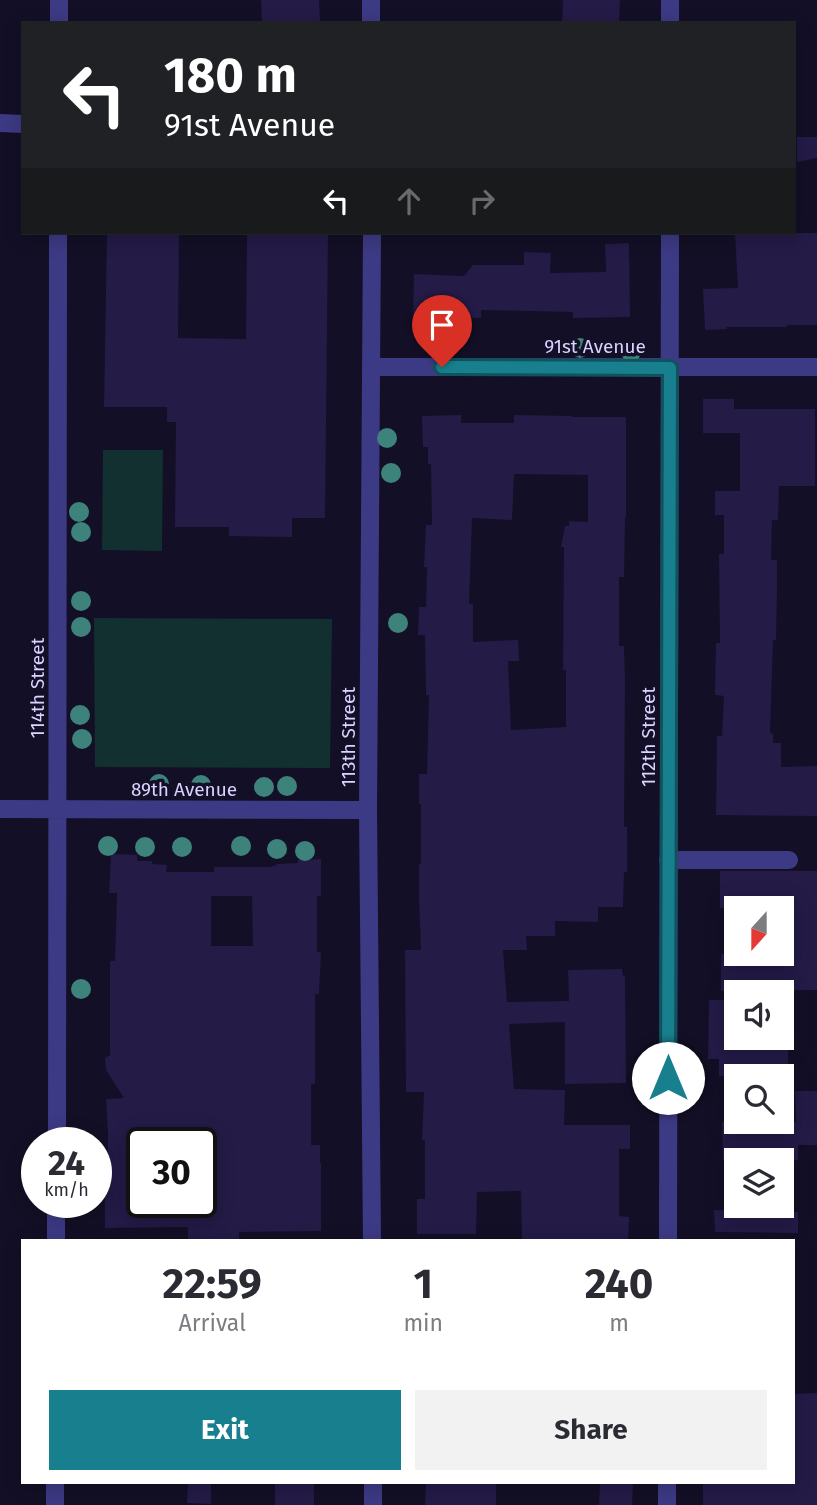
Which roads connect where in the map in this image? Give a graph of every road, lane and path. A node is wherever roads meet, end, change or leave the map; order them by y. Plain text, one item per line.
1 (59, 0) edge
2 (371, 0) edge
3 (670, 0) edge
4 (59, 21) edge
5 (372, 21) edge
6 (670, 21) edge
7 (0, 123) edge
8 (21, 124) edge
9 (58, 235) edge
10 (372, 235) edge
11 (670, 235) edge
12 (372, 367) junction
13 (817, 367) edge
14 (670, 368) junction
15 (0, 809) edge
16 (58, 810) junction
17 (369, 810) junction
18 (668, 860) junction
19 (789, 860) dead end
20 (57, 1127) edge
21 (56, 1218) edge
22 (56, 1239) edge
23 (372, 1239) edge
24 (668, 1239) edge
25 (55, 1484) edge
26 (373, 1484) edge
27 (667, 1484) edge
28 (55, 1505) edge
29 (373, 1505) edge
30 (667, 1505) edge

1 - 4 street
2 - 5 street
3 - 6 street
7 - 8 street
9 - 16 street, 114th Street
10 - 12 street, 113th Street
11 - 14 street, 112th Street
12 - 14 street, 91st Avenue
12 - 17 street, 113th Street
13 - 14 street, 91st Avenue
14 - 18 street, 112th Street
15 - 16 street, 89th Avenue
16 - 17 street, 89th Avenue
16 - 20 street, 114th Street
17 - 23 street, 113th Street
18 - 19 street
18 - 24 street, 112th Street
21 - 22 street
25 - 28 street
26 - 29 street
27 - 30 street

